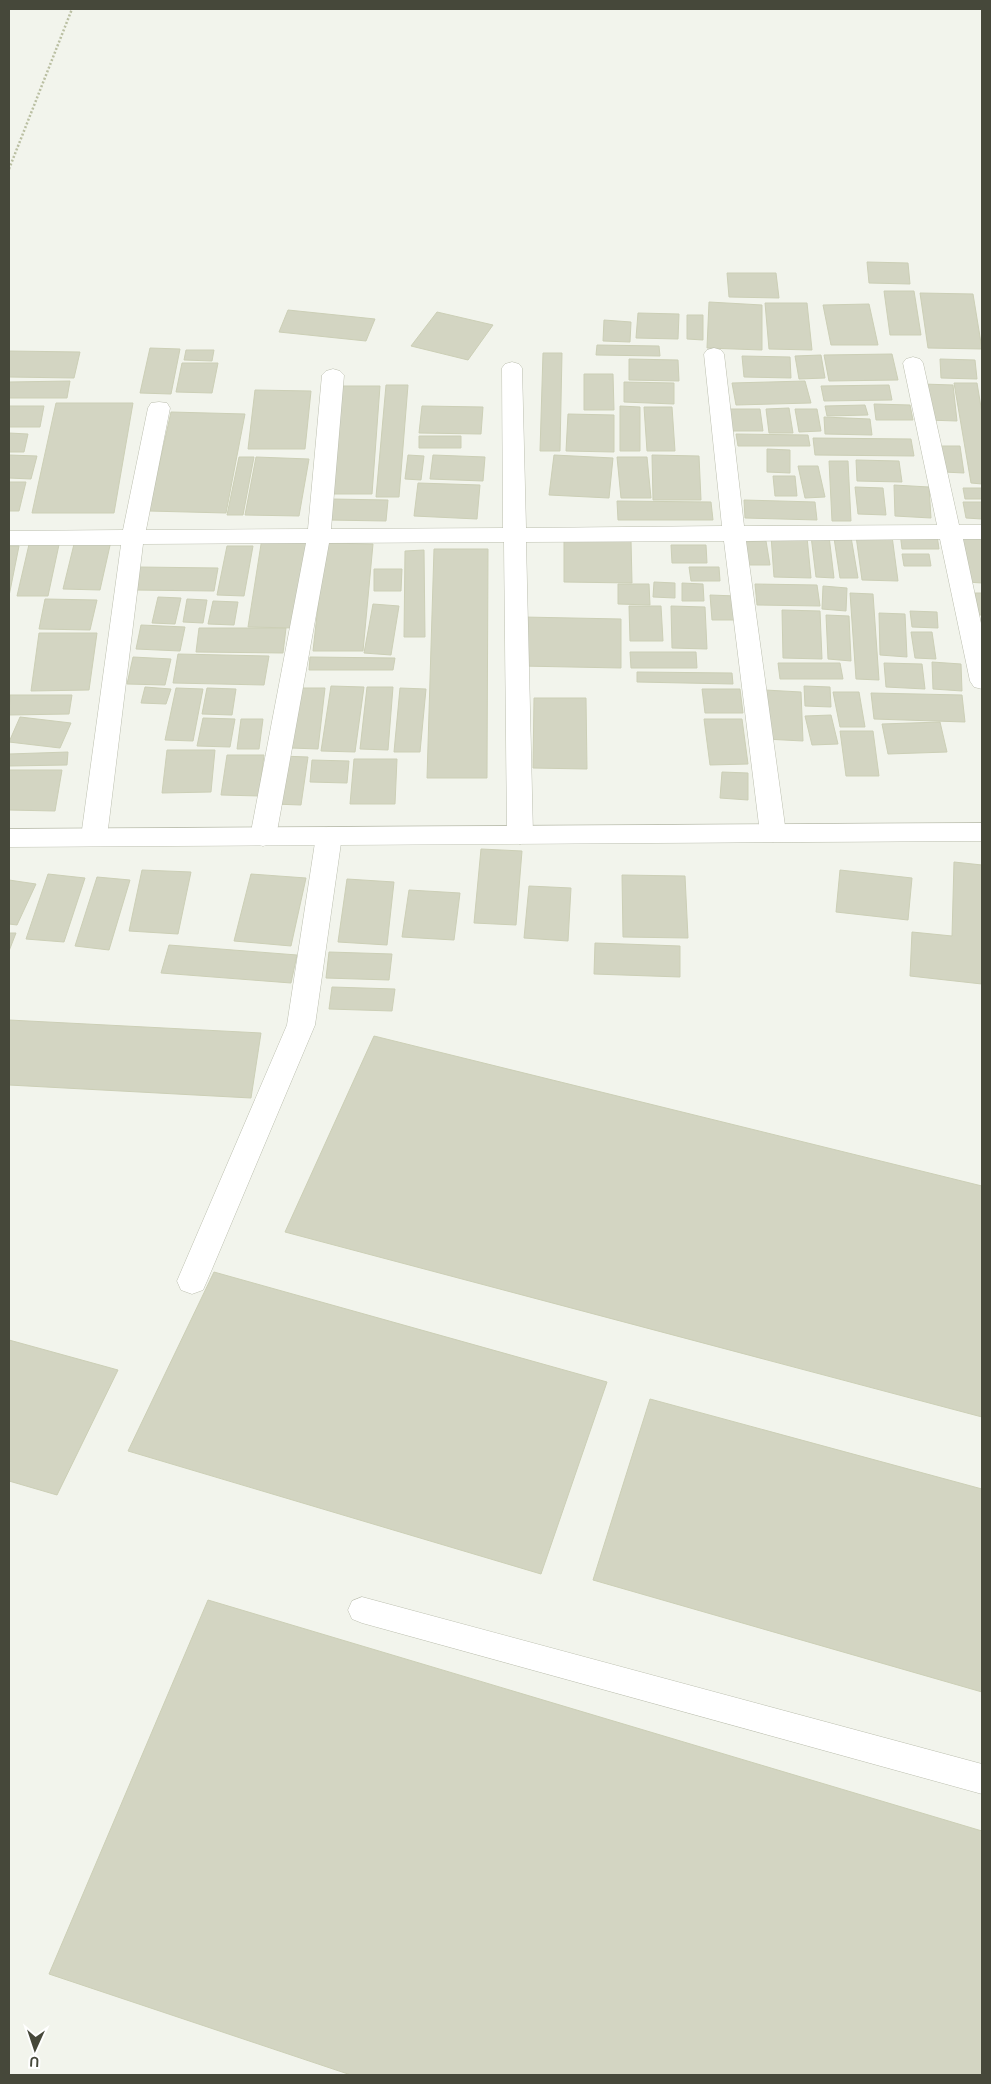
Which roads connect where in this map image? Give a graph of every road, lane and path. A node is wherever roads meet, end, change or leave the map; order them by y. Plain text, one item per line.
1 (72, 9) edge
2 (9, 169) edge
3 (714, 354) dead end
4 (913, 363) dead end
5 (512, 368) dead end
6 (333, 375) dead end
7 (159, 408) dead end
8 (951, 532) junction
9 (982, 532) edge
10 (734, 534) junction
11 (516, 535) junction
12 (319, 536) junction
13 (9, 538) edge
14 (133, 538) junction
15 (982, 681) edge
16 (982, 832) edge
17 (773, 833) junction
18 (520, 835) junction
19 (329, 836) junction
20 (263, 837) junction
21 (9, 838) edge
22 (94, 838) junction
23 (192, 1281) dead end
24 (362, 1610) dead end
25 (982, 1779) edge

1 - 2 path
3 - 10 street
4 - 8 street
5 - 11 street
6 - 12 street
7 - 14 street
8 - 9 street
8 - 10 street
8 - 15 street
10 - 11 street
10 - 17 street
11 - 12 street
11 - 18 street
12 - 14 street
12 - 20 street
13 - 14 street
14 - 22 street
16 - 17 street
17 - 18 street
18 - 19 street
19 - 20 street
19 - 23 street
20 - 22 street
21 - 22 street
24 - 25 lane

